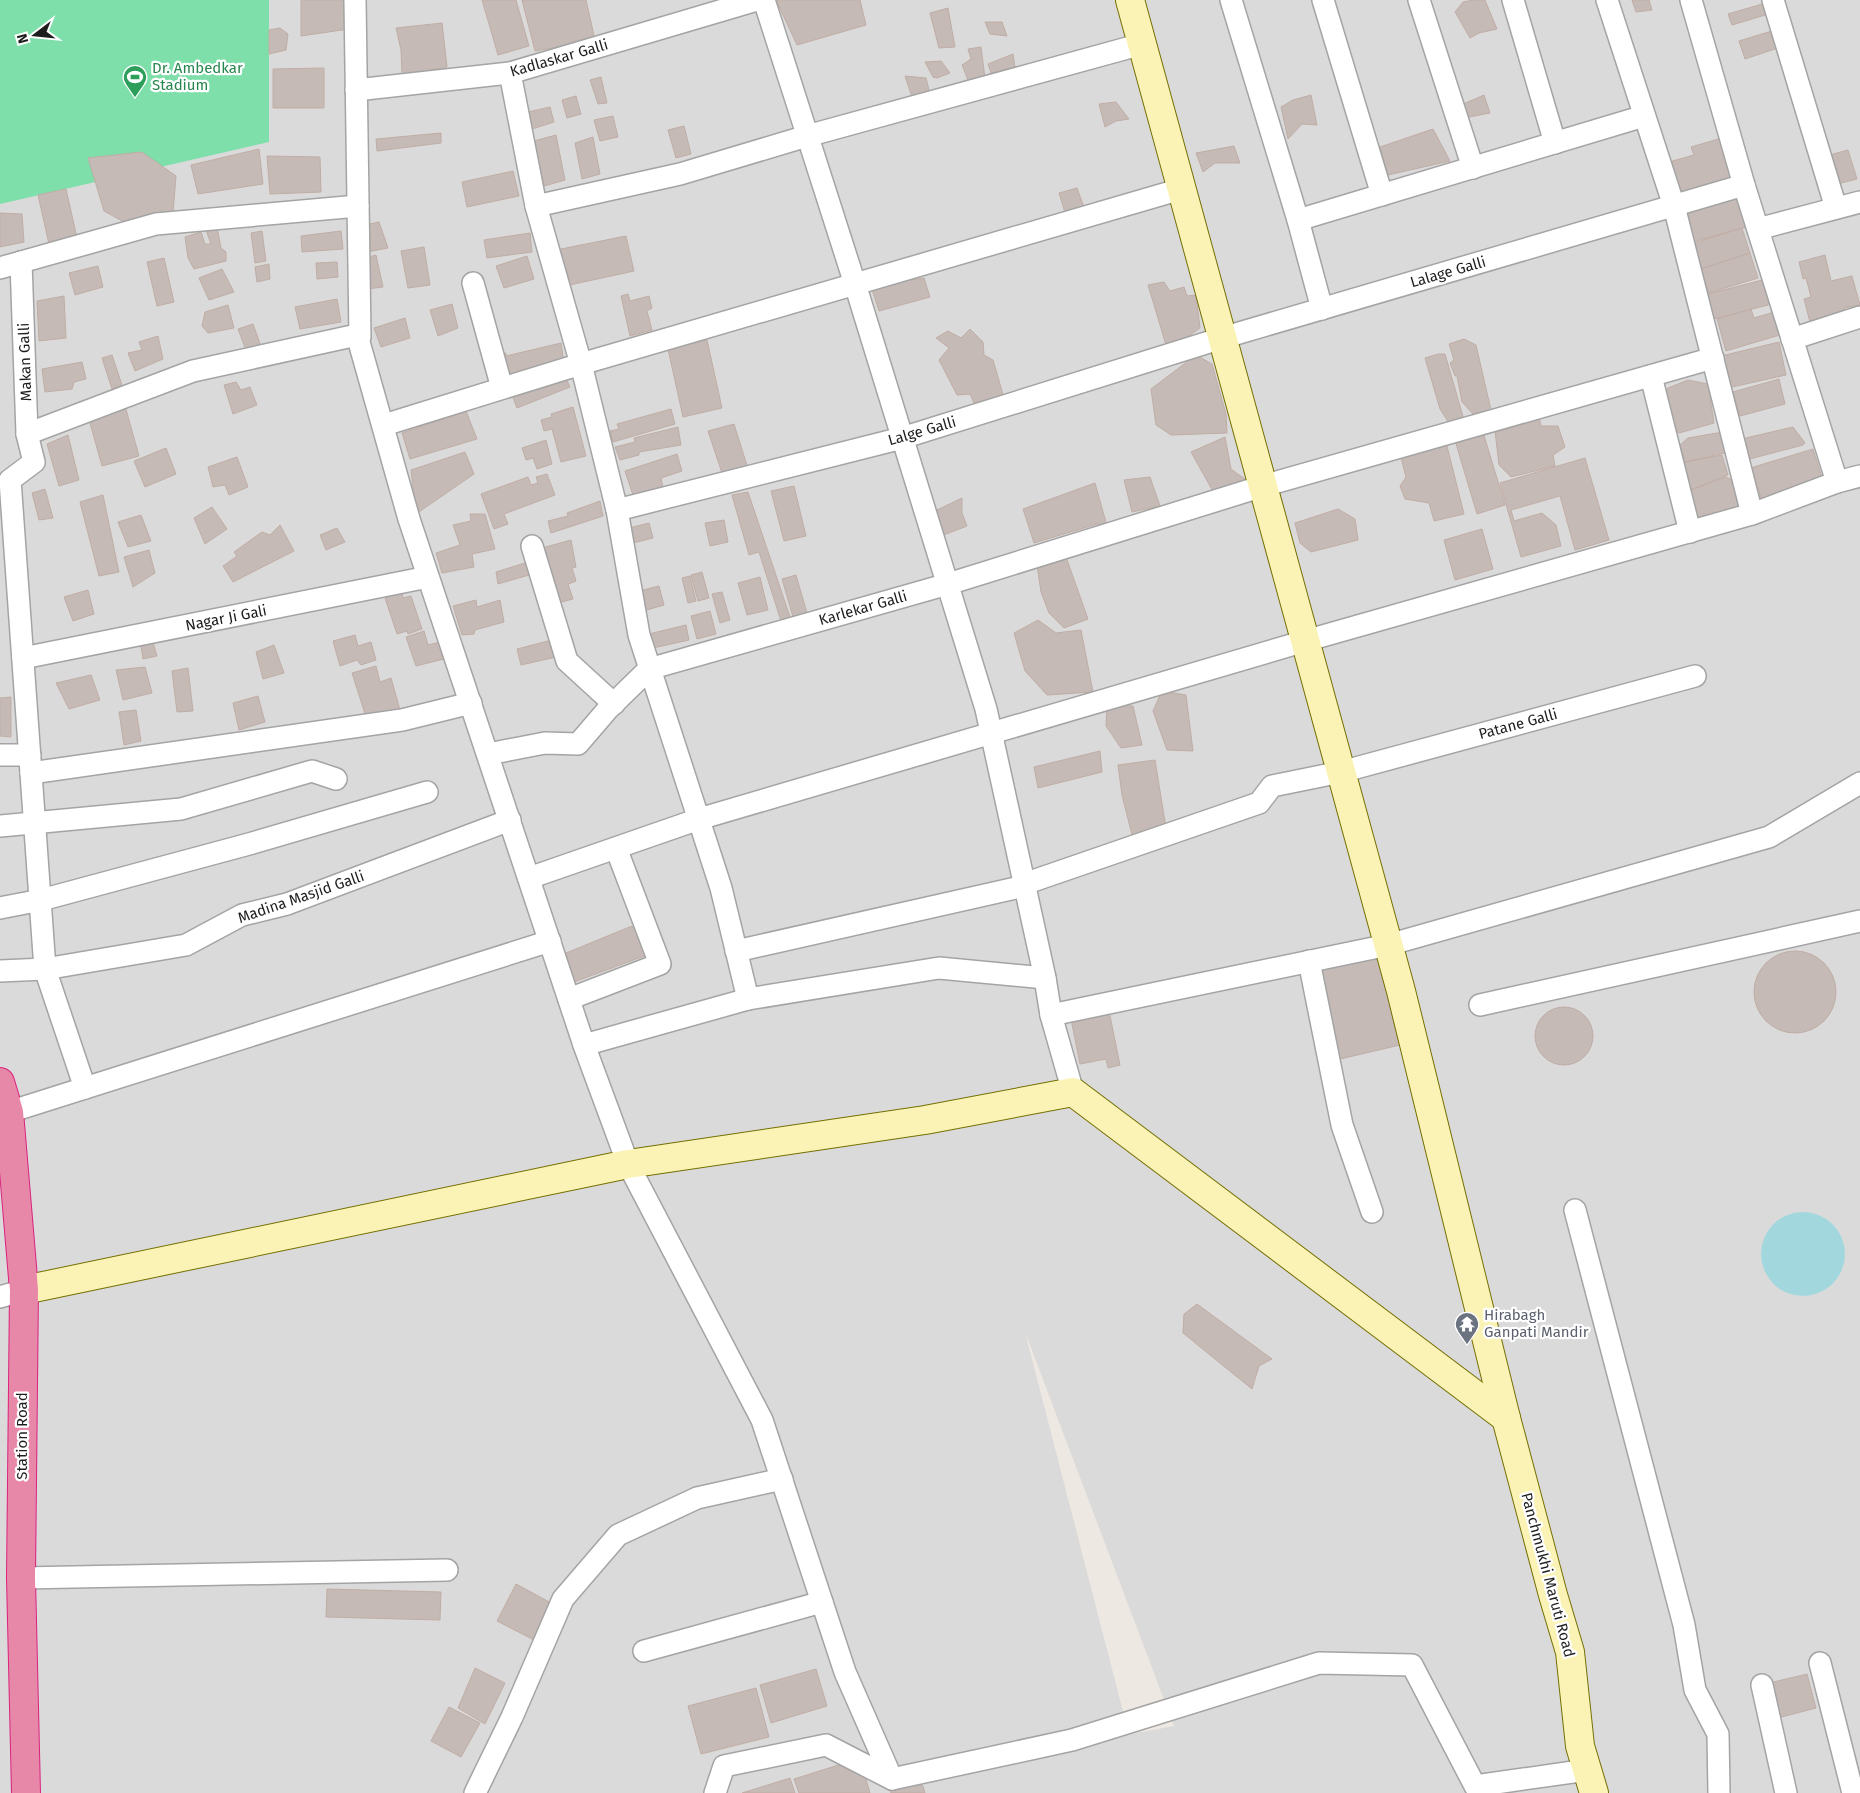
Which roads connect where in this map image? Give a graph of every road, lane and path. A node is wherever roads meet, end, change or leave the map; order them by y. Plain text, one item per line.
1 (354, 0) edge
2 (756, 0) edge
3 (764, 0) edge
4 (1130, 0) edge
5 (1232, 0) edge
6 (1323, 0) edge
7 (1419, 0) edge
8 (1513, 0) edge
9 (1607, 0) edge
10 (1691, 0) edge
11 (1773, 0) edge
12 (1142, 44) junction
13 (510, 73) junction
14 (356, 90) junction
15 (1644, 116) junction
16 (807, 136) junction
17 (1555, 143) junction
18 (1473, 168) junction
19 (1744, 185) junction
20 (1181, 189) junction
21 (1382, 195) junction
22 (1860, 202) edge
23 (358, 206) junction
24 (536, 206) junction
25 (1674, 206) junction
26 (1836, 208) junction
27 (1298, 220) junction
28 (1758, 229) junction
29 (21, 262) junction
30 (0, 268) edge
31 (473, 283) dead end
32 (855, 284) junction
33 (1322, 309) junction
34 (1859, 322) edge
35 (357, 335) junction
36 (1222, 338) junction
37 (1792, 339) junction
38 (1713, 358) junction
39 (581, 364) junction
40 (1651, 376) junction
41 (502, 388) junction
42 (384, 426) junction
43 (27, 434) junction
44 (902, 438) junction
45 (1860, 476) edge
46 (1837, 482) junction
47 (1263, 486) junction
48 (5, 492) edge
49 (617, 510) junction
50 (1752, 514) junction
51 (1690, 532) junction
52 (532, 546) dead end
53 (428, 577) junction
54 (948, 584) junction
55 (1305, 641) junction
56 (23, 658) junction
57 (649, 669) junction
58 (1695, 676) dead end
59 (470, 703) junction
60 (614, 704) junction
61 (992, 733) junction
62 (488, 754) junction
63 (0, 755) edge
64 (31, 764) junction
65 (1341, 772) junction
66 (336, 779) dead end
67 (1860, 783) edge
68 (427, 792) dead end
69 (699, 819) junction
70 (510, 820) junction
71 (35, 822) junction
72 (0, 826) edge
73 (616, 848) junction
74 (529, 878) junction
75 (1024, 885) junction
76 (41, 900) junction
77 (0, 908) edge
78 (1860, 921) edge
79 (550, 941) junction
80 (1388, 945) junction
81 (736, 951) junction
82 (1309, 961) junction
83 (45, 969) junction
84 (0, 972) edge
85 (1045, 978) junction
86 (569, 999) junction
87 (748, 999) junction
88 (1480, 1005) dead end
89 (1051, 1014) junction
90 (584, 1044) junction
91 (0, 1082) edge
92 (86, 1088) junction
93 (1073, 1092) junction
94 (9, 1112) junction
95 (628, 1164) junction
96 (1575, 1210) dead end
97 (1372, 1212) dead end
98 (12, 1294) edge
99 (1506, 1418) junction
100 (782, 1479) junction
101 (447, 1570) dead end
102 (21, 1578) junction
103 (822, 1602) junction
104 (644, 1651) dead end
105 (1820, 1663) dead end
106 (1762, 1685) dead end
107 (892, 1779) junction
108 (1590, 1781) edge
109 (26, 1793) edge
110 (475, 1793) edge
111 (715, 1793) edge
112 (1719, 1793) edge
113 (1786, 1793) edge
114 (1854, 1793) edge

1 - 14 street
2 - 13 street, Kadlaskar Galli
3 - 16 street
4 - 12 street, Panchmukhi Maruti Road
5 - 27 street
6 - 21 street
7 - 18 street
8 - 17 street
9 - 15 street
10 - 19 street
11 - 26 street
12 - 16 street
12 - 20 street, Panchmukhi Maruti Road
13 - 14 street, Kadlaskar Galli
13 - 24 street
14 - 23 street
15 - 17 street
15 - 25 street
16 - 24 street
16 - 32 street
17 - 18 street
18 - 21 street
19 - 25 street, Lalage Galli
19 - 28 street
20 - 32 street
20 - 36 street, Panchmukhi Maruti Road
21 - 27 street
22 - 26 street
23 - 29 street
23 - 35 street
24 - 39 street
25 - 33 street, Lalage Galli
25 - 38 street
26 - 28 street
27 - 33 street
28 - 37 street
29 - 30 street
29 - 43 street, Makan Galli
31 - 41 street
32 - 39 street
32 - 44 street
33 - 36 street, Lalage Galli
34 - 37 street
35 - 42 street
35 - 43 street
36 - 44 street, Lalge Galli
36 - 47 street, Panchmukhi Maruti Road
37 - 46 street
38 - 40 street, Karlekar Galli
38 - 50 street
39 - 41 street
39 - 49 street
40 - 47 street, Karlekar Galli
40 - 51 street
41 - 42 street
42 - 53 street
43 - 48 street, Makan Galli
44 - 49 street, Lalge Galli
44 - 54 street
45 - 46 street
46 - 50 street
47 - 54 street, Karlekar Galli
47 - 55 street, Panchmukhi Maruti Road
48 - 56 street
49 - 57 street
50 - 51 street
51 - 55 street
52 - 60 street
53 - 56 street, Nagar Ji Gali
53 - 59 street
54 - 57 street, Karlekar Galli
54 - 61 street
55 - 61 street
55 - 65 street, Panchmukhi Maruti Road
56 - 64 street
57 - 60 street, Karlekar Galli
57 - 69 street
58 - 65 street, Patane Galli
59 - 62 street
59 - 64 street
60 - 62 street, Karlekar Galli
61 - 69 street
61 - 75 street
62 - 70 street
63 - 64 street
64 - 71 street
65 - 75 street, Patane Galli
65 - 80 street, Panchmukhi Maruti Road
66 - 71 street
67 - 80 street
68 - 76 street
69 - 73 street
69 - 81 street
70 - 74 street
70 - 83 street, Madina Masjid Galli
71 - 72 street
71 - 76 street
73 - 74 street
73 - 86 street
74 - 79 street
75 - 81 street, Patane Galli
75 - 85 street
76 - 77 street
76 - 83 street
78 - 88 street
79 - 86 street
79 - 92 street
80 - 82 street
80 - 99 street, Panchmukhi Maruti Road
81 - 87 street
82 - 89 street
82 - 97 street
83 - 84 street, Madina Masjid Galli
83 - 92 street
85 - 87 street
85 - 89 street
86 - 90 street
87 - 90 street
89 - 93 street
90 - 95 street
91 - 94 highway, Station Road
92 - 94 street
93 - 95 street
93 - 99 street
94 - 98 highway, Station Road
95 - 98 street
95 - 100 street
96 - 112 street
98 - 102 highway, Station Road
99 - 108 street, Panchmukhi Maruti Road
100 - 103 street
100 - 110 street
101 - 102 street
102 - 109 highway, Station Road
103 - 104 street
103 - 107 street
105 - 114 street
106 - 113 street
107 - 108 street
107 - 111 street

